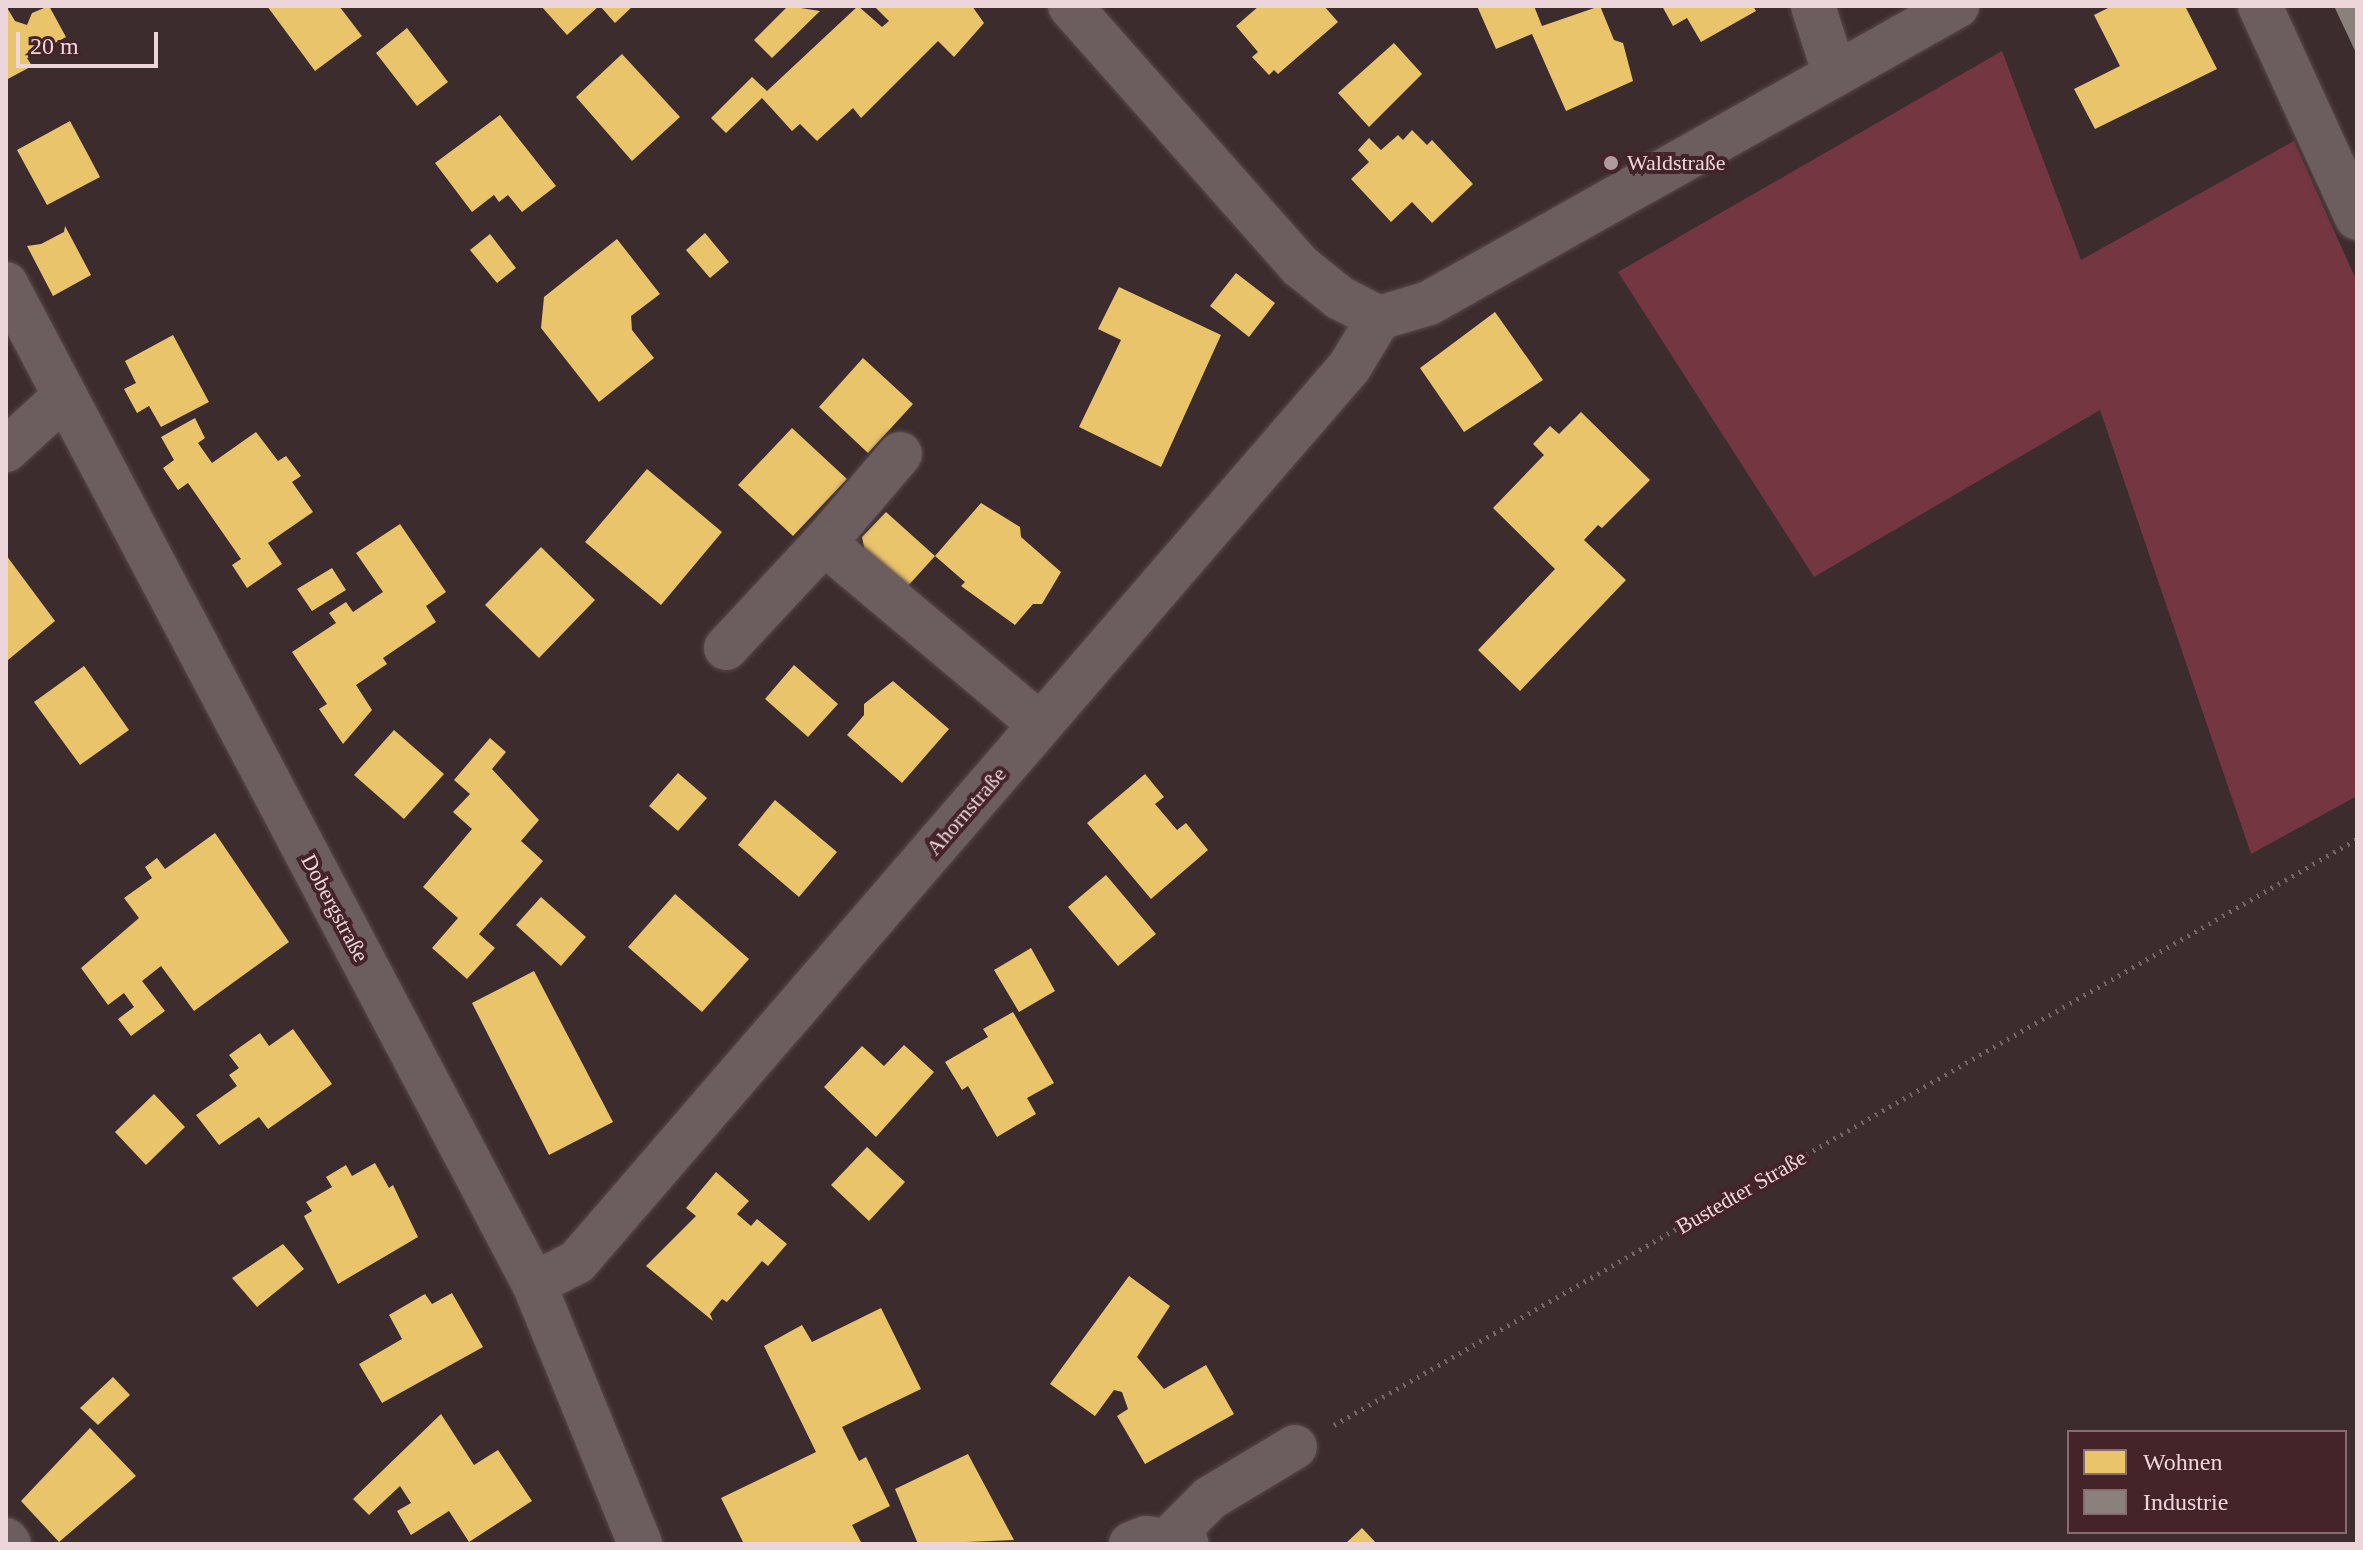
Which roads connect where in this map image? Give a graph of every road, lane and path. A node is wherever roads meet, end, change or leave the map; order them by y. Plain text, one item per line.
1 (1070, 6) edge
2 (1813, 6) edge
3 (1957, 6) edge
4 (2260, 6) edge
5 (1835, 75) junction
6 (2357, 218) edge
7 (6, 284) edge
8 (1379, 318) junction
9 (65, 396) junction
10 (6, 450) edge
11 (900, 454) dead end
12 (824, 543) junction
13 (726, 648) dead end
14 (1040, 724) junction
15 (2357, 839) edge
16 (534, 1284) junction
17 (1295, 1447) joint
18 (1163, 1542) edge
19 (640, 1544) edge

1 - 8 street
2 - 5 street
3 - 5 street
4 - 6 street
5 - 8 street
7 - 9 street, Dobergstraße
8 - 14 street, Ahornstraße
9 - 10 street
9 - 16 street, Dobergstraße
11 - 12 street
12 - 13 street
12 - 14 street
14 - 16 street, Ahornstraße
15 - 17 path, Bustedter Straße
16 - 19 street, Dobergstraße
17 - 18 street

